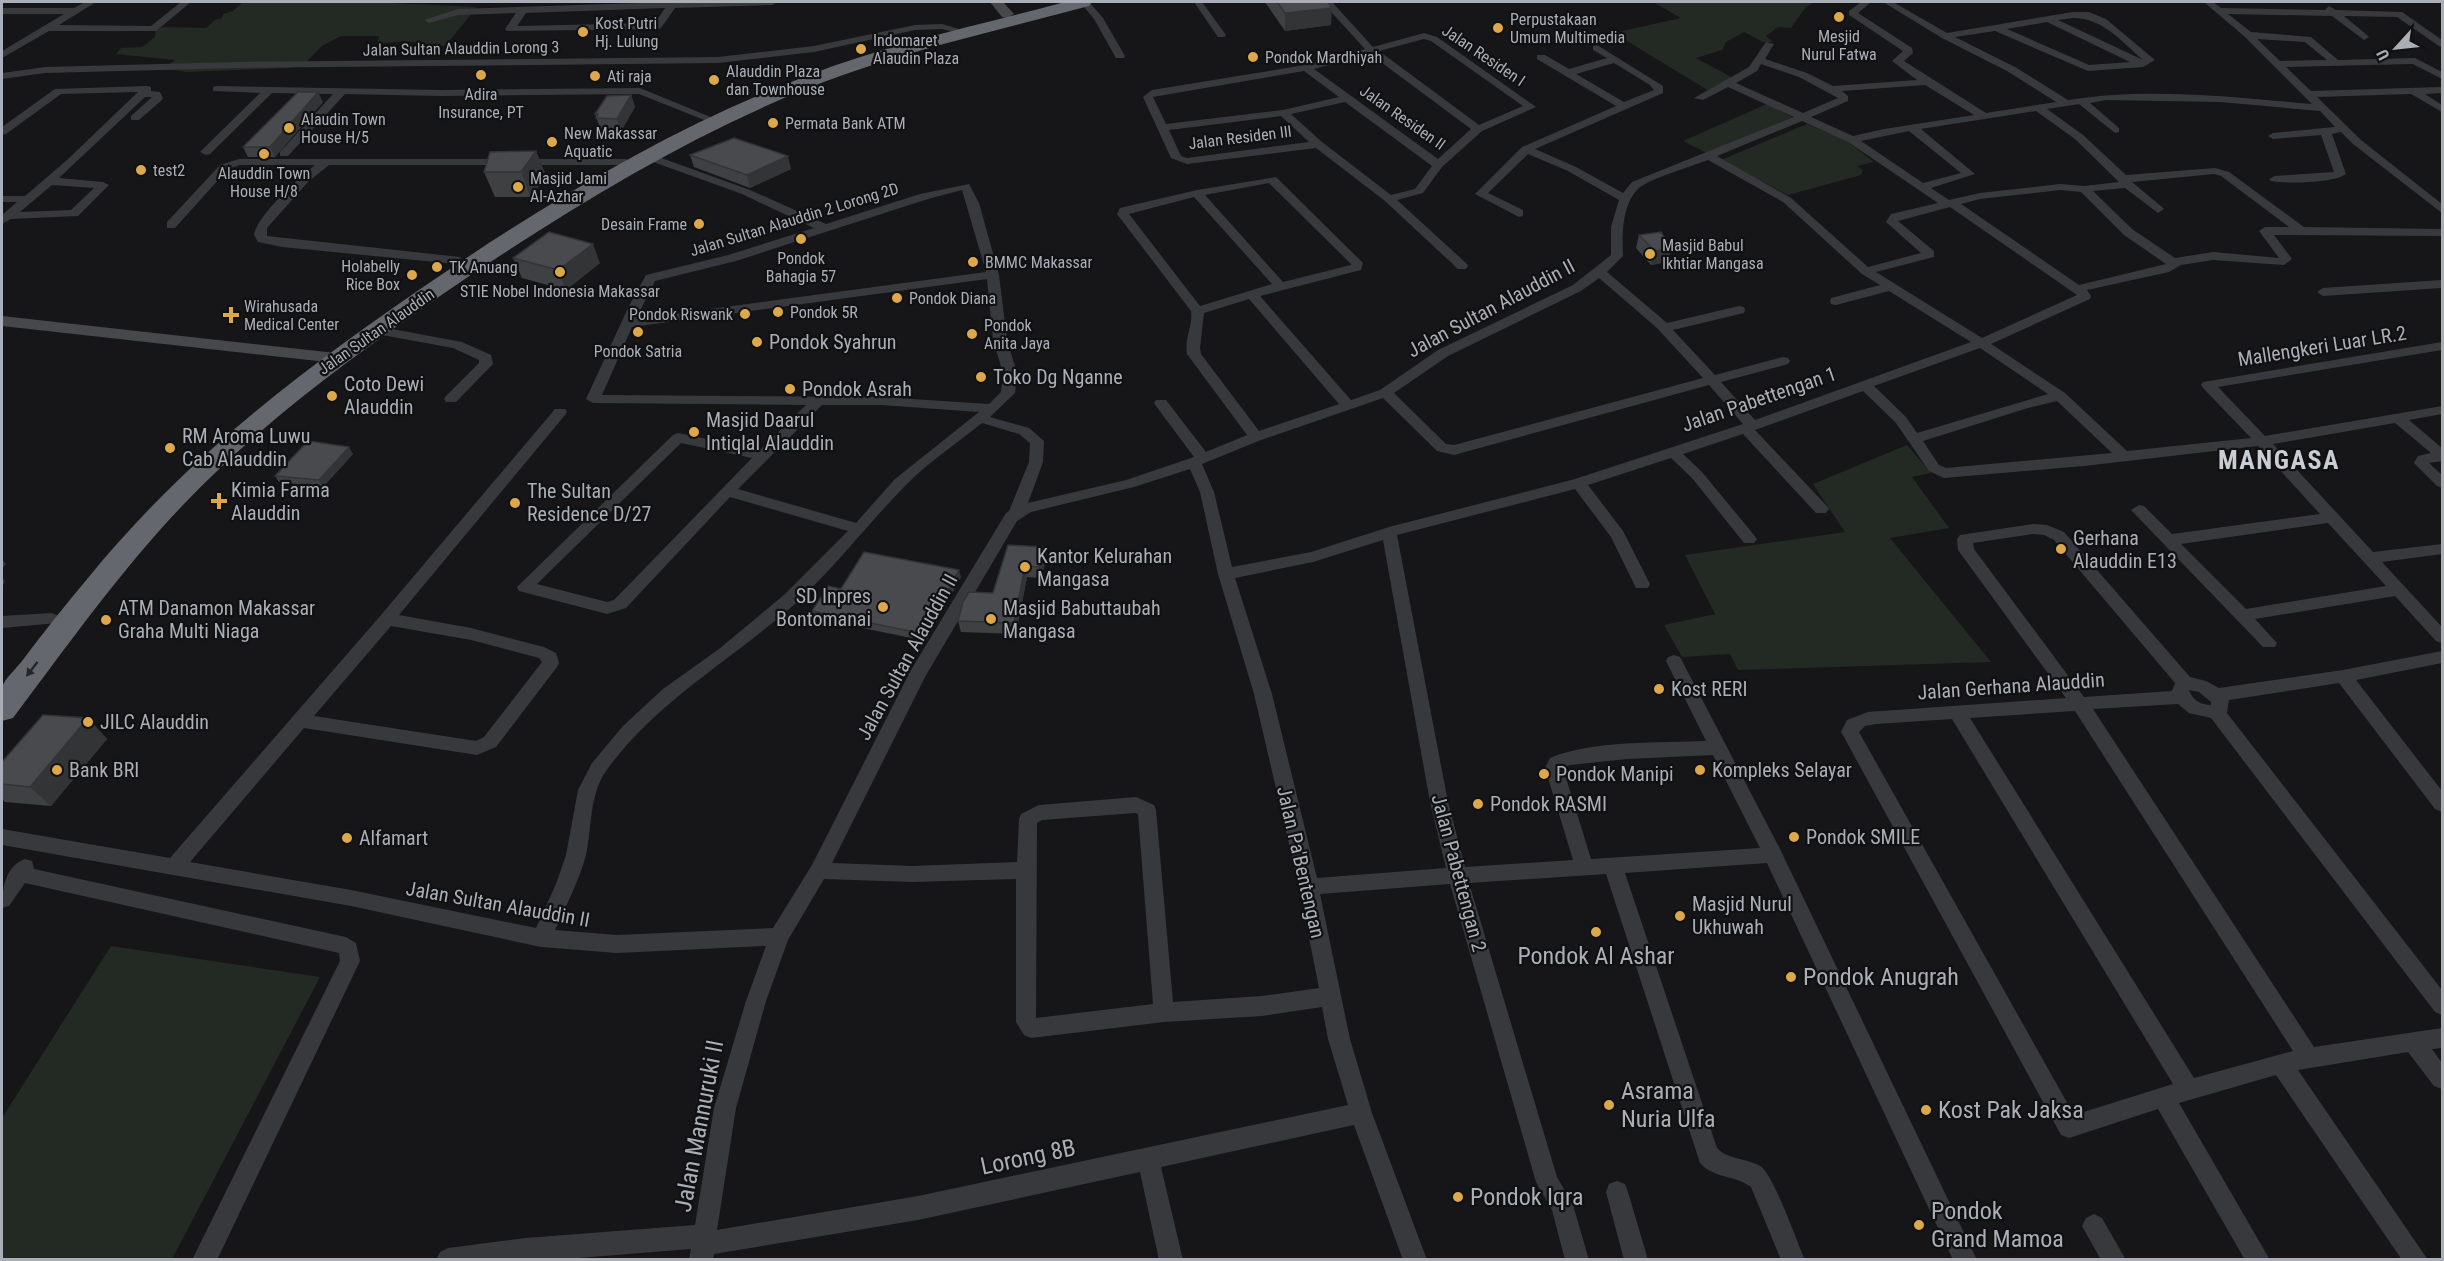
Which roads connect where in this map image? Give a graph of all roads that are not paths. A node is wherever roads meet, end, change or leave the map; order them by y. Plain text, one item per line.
1 (91, 2) edge
2 (186, 2) edge
3 (772, 2) edge
4 (1056, 2) edge
5 (1083, 2) edge
6 (1197, 2) edge
7 (1327, 2) edge
8 (1866, 2) edge
9 (1887, 2) edge
10 (2208, 2) edge
11 (2261, 2) edge
12 (2319, 2) edge
13 (2381, 2) edge
14 (608, 4) edge
15 (673, 4) junction
16 (538, 5) edge
17 (1001, 8) edge
18 (524, 9) junction
19 (2219, 10) junction
20 (2, 11) edge
21 (73, 11) junction
22 (2273, 11) junction
23 (2332, 11) junction
24 (2399, 14) junction
25 (2048, 19) junction
26 (429, 20) dead end
27 (46, 28) junction
28 (1997, 28) junction
29 (954, 29) junction
30 (1221, 35) dead end
31 (2248, 35) junction
32 (1945, 36) junction
33 (2364, 37) dead end
34 (1769, 44) dead end
35 (2442, 44) edge
36 (1597, 48) dead end
37 (1371, 50) junction
38 (886, 52) junction
39 (2, 55) edge
40 (1120, 56) dead end
41 (1541, 57) dead end
42 (1615, 59) junction
43 (1760, 60) junction
44 (2335, 62) junction
45 (2143, 64) junction
46 (2279, 64) junction
47 (1306, 68) junction
48 (1568, 73) junction
49 (2, 76) edge
50 (2442, 76) edge
51 (1927, 82) junction
52 (1728, 83) junction
53 (217, 88) dead end
54 (270, 89) junction
55 (1831, 89) junction
56 (343, 90) junction
57 (2442, 90) edge
58 (2415, 92) junction
59 (2307, 94) junction
60 (1347, 98) junction
61 (1699, 98) dead end
62 (2080, 100) junction
63 (2066, 103) junction
64 (1623, 106) junction
65 (2037, 108) junction
66 (2320, 108) junction
67 (2442, 109) edge
68 (1283, 113) junction
69 (1984, 116) junction
70 (1801, 117) junction
71 (708, 118) junction
72 (1162, 128) junction
73 (1911, 128) junction
74 (1478, 129) junction
75 (2344, 129) junction
76 (2115, 130) dead end
77 (2, 132) edge
78 (2326, 132) junction
79 (2273, 136) dead end
80 (1852, 140) junction
81 (1318, 144) junction
82 (1526, 149) junction
83 (206, 152) dead end
84 (284, 154) dead end
85 (1707, 156) junction
86 (649, 157) junction
87 (326, 162) junction
88 (626, 162) junction
89 (1438, 165) junction
90 (2275, 179) dead end
91 (50, 181) junction
92 (2126, 181) junction
93 (1921, 188) junction
94 (2084, 189) junction
95 (1197, 193) junction
96 (2, 199) edge
97 (30, 199) junction
98 (1389, 199) junction
99 (1625, 199) junction
100 (1949, 204) junction
101 (2158, 209) dead end
102 (2442, 209) edge
103 (1519, 213) dead end
104 (5, 219) edge
105 (171, 225) dead end
106 (823, 227) junction
107 (2301, 231) junction
108 (2442, 233) edge
109 (456, 261) junction
110 (2174, 262) junction
111 (1462, 266) dead end
112 (1866, 271) junction
113 (1599, 272) junction
114 (993, 274) junction
115 (2442, 284) edge
116 (1280, 286) junction
117 (1888, 287) junction
118 (2076, 289) junction
119 (2323, 292) dead end
120 (1251, 294) junction
121 (1836, 301) dead end
122 (1738, 310) dead end
123 (1197, 311) junction
124 (2, 321) edge
125 (627, 324) junction
126 (1664, 328) junction
127 (376, 330) junction
128 (1981, 343) junction
129 (2442, 346) edge
130 (328, 357) junction
131 (1783, 361) dead end
132 (1713, 381) junction
133 (1865, 385) junction
134 (1385, 393) junction
135 (2060, 396) junction
136 (451, 399) dead end
137 (818, 401) junction
138 (1161, 403) dead end
139 (1349, 406) junction
140 (2442, 410) edge
141 (560, 412) dead end
142 (985, 413) junction
143 (2398, 418) junction
144 (1749, 427) junction
145 (1256, 437) junction
146 (1913, 439) junction
147 (2262, 441) junction
148 (1672, 451) junction
149 (763, 455) junction
150 (2442, 455) edge
151 (2123, 456) junction
152 (1199, 460) junction
153 (1579, 483) junction
154 (2442, 483) edge
155 (727, 491) junction
156 (1821, 509) dead end
157 (2139, 510) dead end
158 (1016, 513) junction
159 (2334, 517) junction
160 (859, 529) junction
161 (1389, 532) junction
162 (1749, 539) dead end
163 (2169, 540) junction
164 (2442, 549) edge
165 (2370, 558) junction
166 (1226, 574) junction
167 (1642, 584) dead end
168 (2398, 590) junction
169 (2242, 615) junction
170 (51, 619) junction
171 (387, 619) junction
172 (2, 622) edge
173 (2442, 637) edge
174 (2269, 643) dead end
175 (2442, 657) edge
176 (1674, 661) dead end
177 (2, 675) edge
178 (2343, 676) junction
179 (2184, 690) junction
180 (2217, 703) junction
181 (2081, 705) junction
182 (2, 709) edge
183 (1958, 713) junction
184 (298, 720) junction
185 (1717, 748) junction
186 (2442, 804) edge
187 (2, 837) edge
188 (1773, 855) junction
189 (1613, 867) junction
190 (173, 868) junction
191 (1585, 868) junction
192 (1026, 870) junction
193 (819, 871) junction
194 (1456, 874) junction
195 (1309, 887) junction
196 (2, 900) edge
197 (779, 937) junction
198 (541, 938) junction
199 (1330, 996) junction
200 (2442, 1005) edge
201 (1164, 1012) junction
202 (2442, 1038) edge
203 (2412, 1041) junction
204 (2309, 1058) junction
205 (2281, 1064) junction
206 (2442, 1079) edge
207 (2188, 1088) junction
208 (2163, 1097) junction
209 (1361, 1113) junction
210 (1148, 1159) junction
211 (1617, 1192) dead end
212 (2094, 1226) dead end
213 (704, 1246) edge
214 (499, 1256) edge
215 (204, 1260) edge
216 (448, 1260) edge
217 (1171, 1260) edge
218 (1415, 1260) edge
219 (1577, 1260) edge
220 (1636, 1260) edge
221 (1793, 1260) edge
222 (1965, 1260) edge
223 (2115, 1260) edge
224 (2258, 1260) edge
225 (2416, 1260) edge

1 - 21 street
2 - 27 street
3 - 15 street
4 - 17 highway, Jalan Sultan Alauddin
5 - 38 highway, Jalan Sultan Alauddin
5 - 40 street
6 - 30 street
7 - 37 street
8 - 51 street
9 - 32 street
10 - 19 street
11 - 22 street
12 - 23 street
13 - 24 street
14 - 15 street
14 - 16 street
15 - 18 street
16 - 18 street
17 - 29 highway, Jalan Sultan Alauddin
18 - 26 street
19 - 22 street
19 - 31 street
20 - 21 street
21 - 27 street
22 - 23 street
23 - 24 street
23 - 33 street
24 - 35 street
25 - 28 street
25 - 45 street
25 - 45 street
27 - 39 street
28 - 32 street
28 - 45 street
29 - 38 highway, Jalan Sultan Alauddin
29 - 49 street, Jalan Sultan Alauddin Lorong 3
31 - 44 street
31 - 46 street
32 - 63 street
34 - 43 street
36 - 42 street
37 - 47 street, Jalan Residen II
37 - 74 street
37 - 74 street, Jalan Residen I
38 - 71 highway, Jalan Sultan Alauddin
38 - 86 highway, Jalan Sultan Alauddin
41 - 48 street
42 - 48 street
42 - 64 street
43 - 52 street
43 - 55 street
44 - 46 street
44 - 50 street
46 - 59 street
47 - 60 street, Jalan Residen II
47 - 72 street, Jalan Residen II
48 - 64 street
51 - 55 street
51 - 69 street
52 - 61 street
52 - 70 street
53 - 54 street
54 - 56 street
54 - 83 street
55 - 70 street, Jalan Sultan Alauddin II
56 - 71 street
56 - 84 street
57 - 58 street
58 - 59 street
58 - 67 street
59 - 66 street
60 - 68 street, Jalan Residen III
60 - 89 street, Jalan Residen II
62 - 63 street
62 - 66 street
62 - 76 street
63 - 65 street
64 - 82 street
65 - 69 street
65 - 92 street
66 - 75 street
68 - 72 street, Jalan Residen III
68 - 81 street, Jalan Residen III
69 - 73 street
70 - 80 street
70 - 85 street, Jalan Sultan Alauddin II
71 - 88 highway, Jalan Sultan Alauddin
72 - 81 street, Jalan Residen III
73 - 80 street
73 - 93 street
74 - 89 street, Jalan Residen II
75 - 78 street
75 - 102 street
77 - 91 street
78 - 79 street
78 - 90 street
80 - 93 street
81 - 98 street, Jalan Residen III
82 - 99 street
82 - 103 street
85 - 99 street, Jalan Sultan Alauddin II
85 - 112 street
86 - 106 street
86 - 127 highway, Jalan Sultan Alauddin
87 - 88 street
87 - 105 street
87 - 109 street
88 - 109 highway, Jalan Sultan Alauddin
89 - 98 street
91 - 97 street
91 - 104 street
92 - 94 street
92 - 101 street
92 - 107 street
93 - 100 street
94 - 100 street
94 - 110 street
95 - 116 street
95 - 116 street
95 - 123 street
96 - 97 street
97 - 104 street
98 - 111 street, Jalan Residen III
99 - 113 street, Jalan Sultan Alauddin II
100 - 112 street
100 - 118 street
106 - 114 street, Jalan Sultan Alauddin 2 Lorong 2D
106 - 125 street, Jalan Sultan Alauddin 2 Lorong 2D
107 - 108 street
107 - 110 street
109 - 130 highway, Jalan Sultan Alauddin
110 - 118 street
112 - 117 street
113 - 126 street
113 - 134 street, Jalan Sultan Alauddin II
114 - 125 street
114 - 142 street
115 - 119 street
116 - 120 street
117 - 121 street
117 - 128 street
118 - 128 street, Jalan Pabettengan 1
120 - 123 street
120 - 139 street
122 - 126 street
123 - 145 street
124 - 130 street
125 - 137 street, Jalan Sultan Alauddin 2 Lorong 2D
126 - 132 street
127 - 130 highway, Jalan Sultan Alauddin
127 - 136 street
128 - 133 street, Jalan Pabettengan 1
128 - 135 street
129 - 147 street, Mallengkeri Luar LR.2
130 - 170 highway, Jalan Sultan Alauddin
130 -> 182 highway, Jalan Sultan Alauddin
131 - 132 street
132 - 134 street
132 - 144 street
133 - 144 street, Jalan Pabettengan 1
133 - 146 street
134 - 139 street, Jalan Sultan Alauddin II
135 - 146 street
135 - 151 street
137 - 142 street
137 - 149 street
138 - 152 street, Jalan Pa'Bentengan
139 - 145 street, Jalan Sultan Alauddin II
140 - 143 street
141 - 171 street
142 - 158 street
142 - 160 street
143 - 147 street
143 - 150 street
144 - 148 street, Jalan Pabettengan 1
144 - 156 street
145 - 152 street, Jalan Sultan Alauddin II
146 - 151 street
147 - 151 street
147 - 159 street
148 - 153 street, Jalan Pabettengan 1
148 - 162 street
149 - 155 street
149 - 155 street
150 - 154 street
152 - 158 street, Jalan Sultan Alauddin II
152 - 166 street, Jalan Pa'Bentengan
153 - 161 street, Jalan Pabettengan 1
153 - 167 street
155 - 160 street
157 - 163 street
158 - 193 street, Jalan Sultan Alauddin II
159 - 163 street
159 - 165 street
160 - 198 street
161 - 166 street, Jalan Pabettengan 1
161 - 194 street, Jalan Pabettengan 2
163 - 169 street
164 - 165 street
165 - 168 street
166 - 195 street, Jalan Pa'Bentengan
168 - 169 street
168 - 173 street
169 - 174 street
170 - 172 street
170 - 177 highway, Jalan Sultan Alauddin
171 - 184 street
171 - 184 street
175 - 178 street
176 - 185 street
178 - 180 street
178 - 186 street
179 - 180 street
179 - 181 street, Jalan Gerhana Alauddin
179 - 181 street
180 - 200 street
181 - 183 street, Jalan Gerhana Alauddin
181 - 204 street
183 - 207 street
183 - 208 street, Jalan Gerhana Alauddin
184 - 190 street
185 - 188 street
185 - 191 street
187 - 190 street, Jalan Sultan Alauddin II
188 - 189 street
188 - 222 street
189 - 191 street
189 - 221 street
190 - 198 street, Jalan Sultan Alauddin II
191 - 194 street
192 - 193 street
192 - 201 street
192 - 201 street
193 - 197 street, Jalan Sultan Alauddin II
194 - 195 street
194 - 219 street, Jalan Pabettengan 2
195 - 199 street, Jalan Pa'Bentengan
196 - 215 street
197 - 198 street, Jalan Sultan Alauddin II
197 - 213 street, Jalan Mannuruki II
199 - 201 street
199 - 209 street, Jalan Pa'Bentengan
202 - 203 street
203 - 204 street
203 - 206 street
204 - 205 street
205 - 207 street
205 - 225 street
207 - 208 street
208 - 224 street
209 - 210 street, Lorong 8B
209 - 218 street, Jalan Pa'Bentengan
210 - 213 street, Lorong 8B
210 - 217 street
211 - 220 street
212 - 223 street
213 - 214 street, Lorong 8B
214 - 216 street, Lorong 8B

